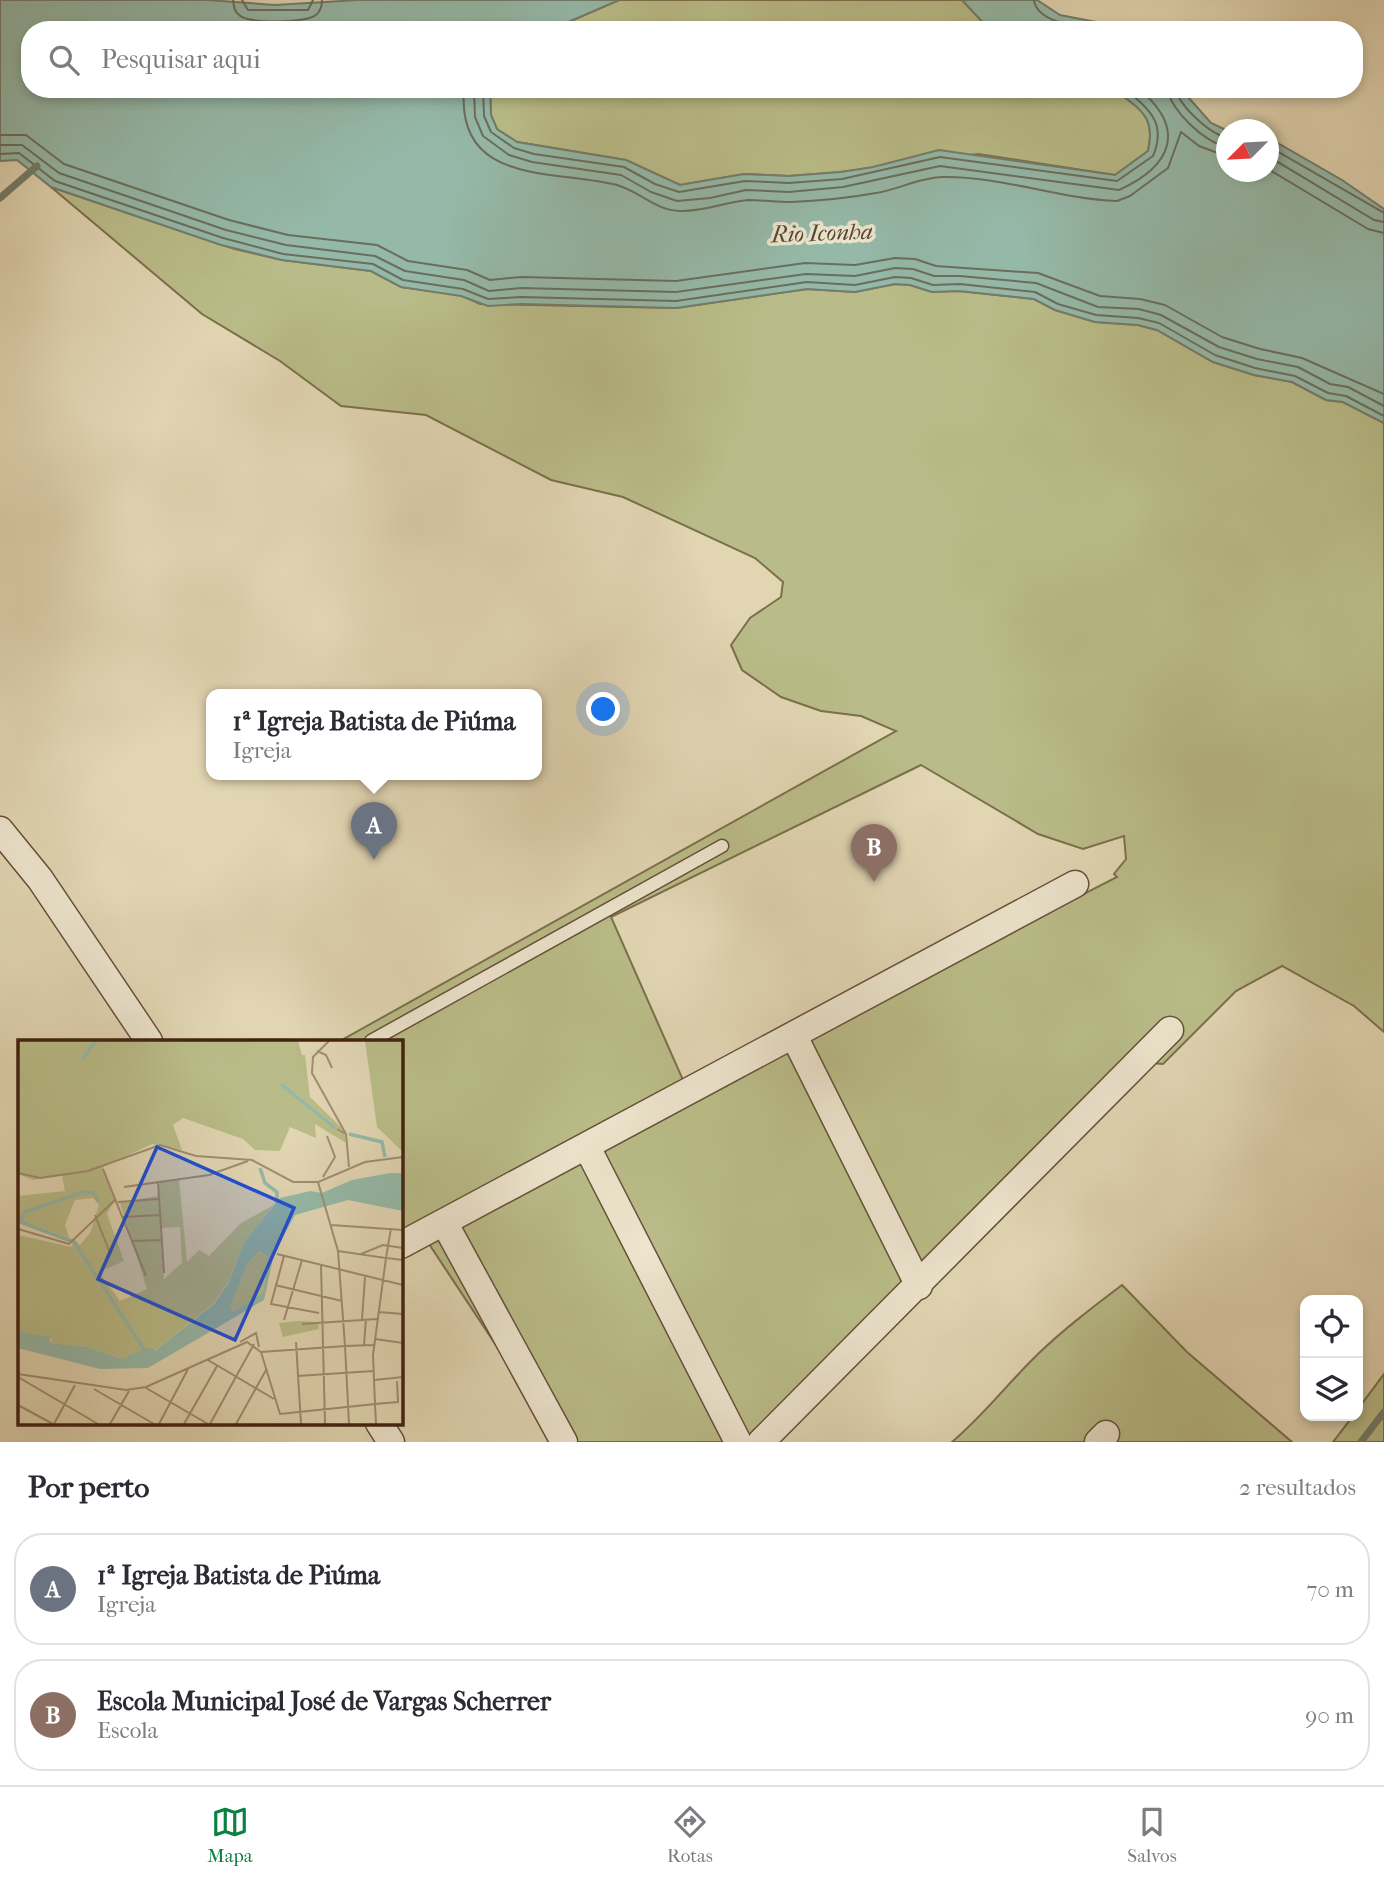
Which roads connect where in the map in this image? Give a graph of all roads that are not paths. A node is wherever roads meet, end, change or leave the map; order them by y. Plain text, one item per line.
1 (0, 830) edge
2 (722, 846) dead end
3 (1075, 884) dead end
4 (1170, 1030) dead end
5 (794, 1036) junction
6 (148, 1040) edge
7 (373, 1040) edge
8 (587, 1147) junction
9 (445, 1224) junction
10 (402, 1245) edge
11 (919, 1286) junction
12 (564, 1442) edge
13 (738, 1442) edge
14 (761, 1442) edge

1 - 6 street
2 - 7 lane
3 - 5 street
4 - 11 street
5 - 8 street
5 - 11 street
8 - 9 street
8 - 13 street
9 - 10 street
9 - 12 street
11 - 14 street

